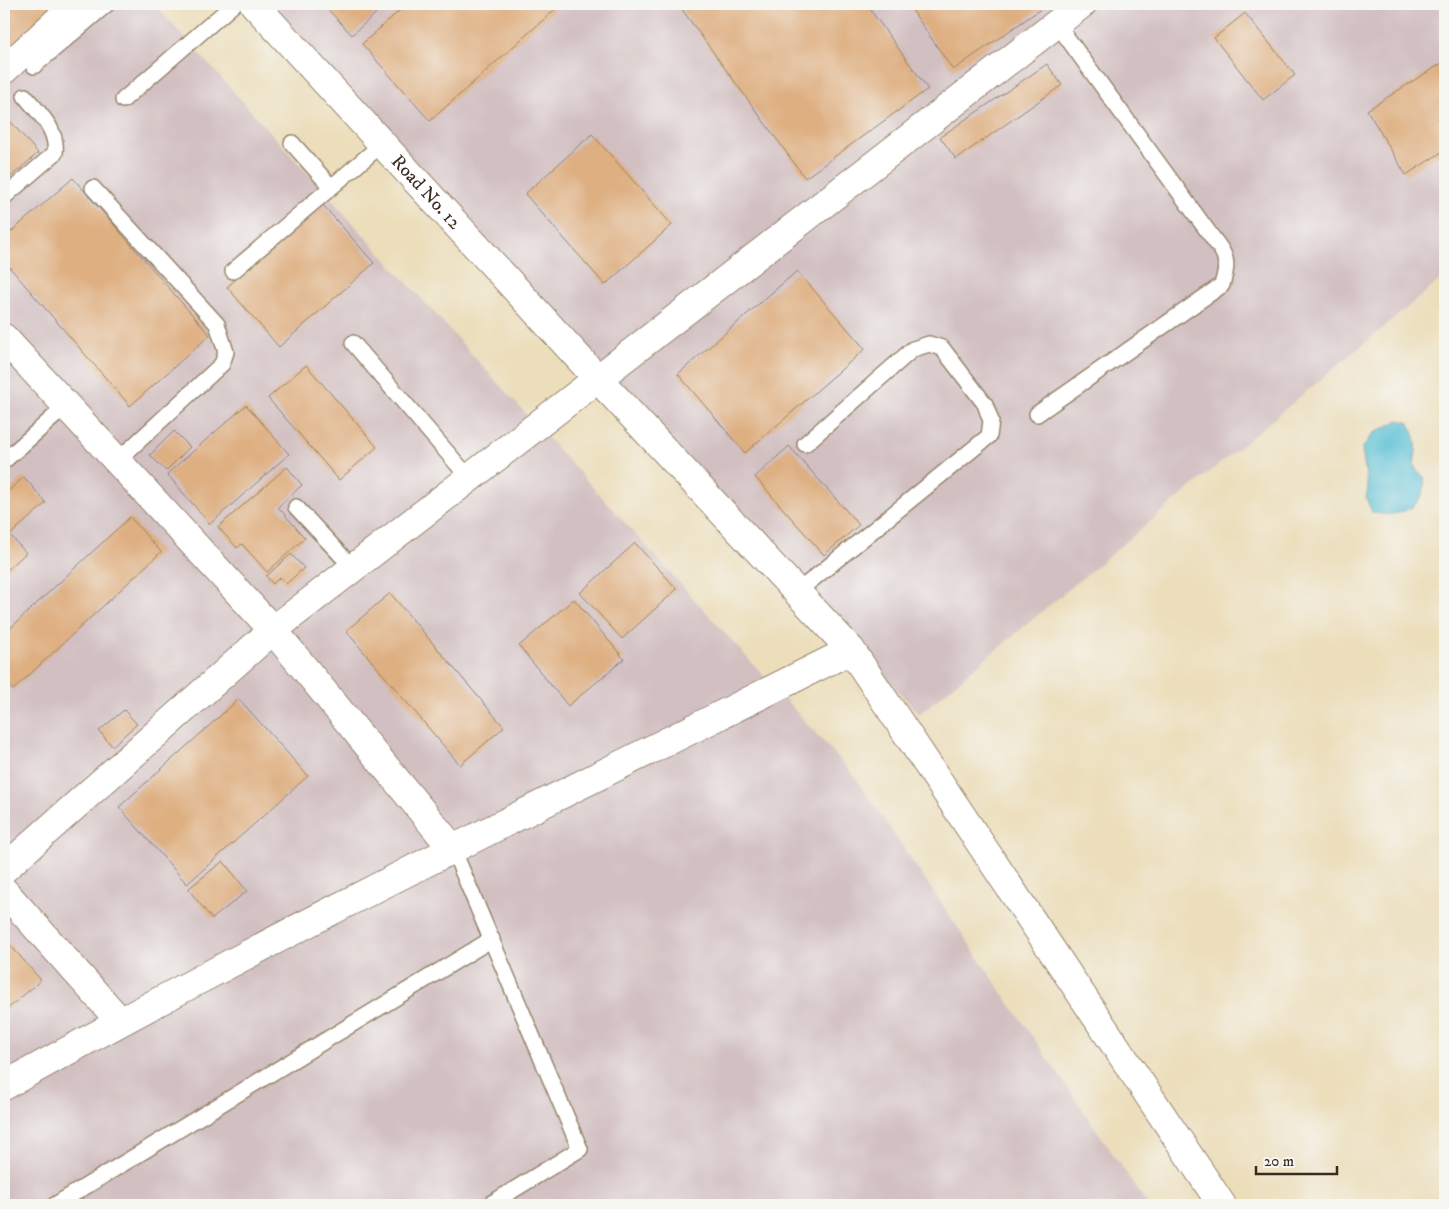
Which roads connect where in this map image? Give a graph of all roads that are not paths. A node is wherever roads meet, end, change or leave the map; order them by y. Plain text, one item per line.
1 (76, 4) edge
2 (107, 4) edge
3 (234, 4) edge
4 (254, 4) edge
5 (1082, 4) edge
6 (1057, 24) junction
7 (34, 66) dead end
8 (4, 70) edge
9 (25, 96) dead end
10 (122, 100) dead end
11 (292, 143) dead end
12 (382, 144) junction
13 (331, 187) junction
14 (93, 188) dead end
15 (4, 196) edge
16 (233, 271) dead end
17 (4, 338) edge
18 (353, 343) dead end
19 (599, 380) junction
20 (66, 406) junction
21 (1037, 414) dead end
22 (805, 444) dead end
23 (4, 461) edge
24 (117, 461) junction
25 (470, 478) junction
26 (296, 507) dead end
27 (353, 568) junction
28 (797, 592) junction
29 (273, 630) junction
30 (850, 650) junction
31 (453, 849) junction
32 (4, 869) edge
33 (4, 891) edge
34 (492, 939) junction
35 (120, 1021) junction
36 (4, 1086) edge
37 (55, 1205) edge
38 (489, 1205) edge
39 (1222, 1205) edge

1 - 8 street
2 - 7 lane
3 - 10 lane
4 - 12 street, Road No. 12
5 - 6 street
6 - 19 street
6 - 21 lane
9 - 15 lane
11 - 13 lane
12 - 13 lane
12 - 19 street, Road No. 12
13 - 16 lane
14 - 24 lane
17 - 20 street
18 - 25 lane
19 - 25 street
19 - 28 street, Road No. 12
20 - 23 lane
20 - 24 street
22 - 28 lane
24 - 29 street
25 - 27 street
26 - 27 lane
27 - 29 street
28 - 30 street, Road No. 12
29 - 31 street
29 - 32 street
30 - 31 street
30 - 39 street, Road No. 12
31 - 34 lane
31 - 35 street
33 - 35 street
34 - 37 lane
34 - 38 lane
35 - 36 street

